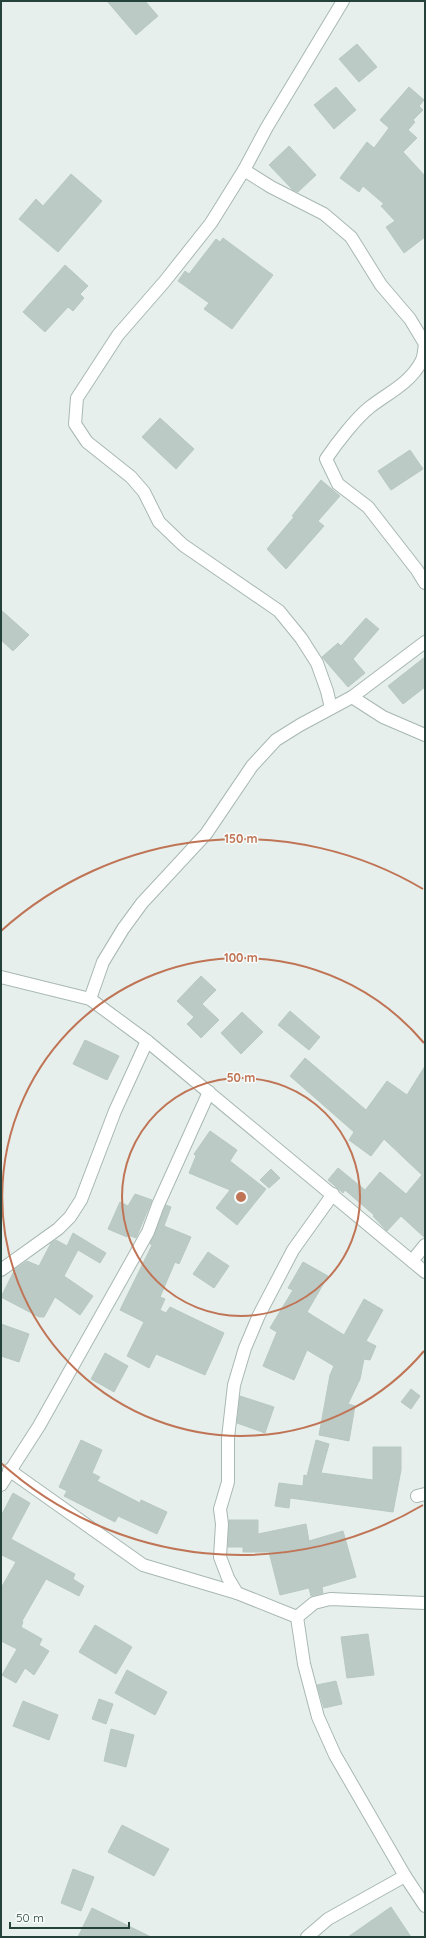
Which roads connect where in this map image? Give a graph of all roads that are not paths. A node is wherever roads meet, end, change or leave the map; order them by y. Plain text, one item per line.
1 (343, 1) edge
2 (244, 170) junction
3 (425, 583) edge
4 (425, 642) edge
5 (352, 697) junction
6 (331, 708) junction
7 (425, 735) edge
8 (1, 977) edge
9 (90, 999) junction
10 (147, 1041) junction
11 (209, 1092) junction
12 (333, 1194) junction
13 (425, 1245) edge
14 (412, 1261) junction
15 (1, 1270) edge
16 (425, 1272) edge
17 (10, 1470) junction
18 (1, 1486) edge
19 (237, 1593) junction
20 (425, 1603) edge
21 (297, 1617) junction
22 (405, 1876) junction
23 (425, 1906) edge
24 (307, 1937) edge

1 - 2 street
2 - 3 street
2 - 6 street
4 - 5 street
5 - 6 street
5 - 7 street
6 - 9 street
8 - 9 street
9 - 10 street
10 - 11 street
10 - 15 street
11 - 12 street
11 - 17 street
12 - 14 street
12 - 19 street
13 - 14 street
14 - 16 street
17 - 18 street
17 - 19 street
19 - 21 street
20 - 21 street
21 - 22 street
22 - 23 street
22 - 24 street

